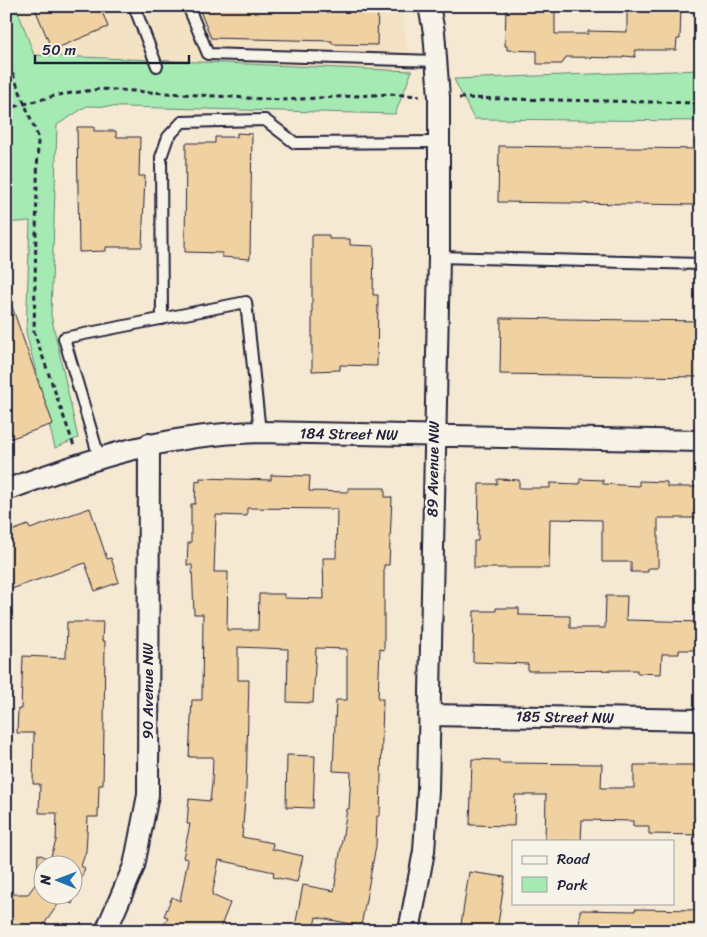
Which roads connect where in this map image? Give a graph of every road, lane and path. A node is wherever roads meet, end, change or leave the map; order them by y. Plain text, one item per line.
1 (134, 6) edge
2 (188, 6) edge
3 (429, 6) edge
4 (6, 57) edge
5 (436, 61) junction
6 (157, 66) dead end
7 (439, 97) junction
8 (25, 103) junction
9 (701, 103) edge
10 (6, 109) edge
11 (439, 142) junction
12 (439, 257) junction
13 (701, 264) edge
14 (162, 319) junction
15 (260, 432) junction
16 (434, 436) junction
17 (701, 441) edge
18 (149, 444) junction
19 (89, 460) junction
20 (6, 490) edge
21 (429, 714) junction
22 (701, 720) edge
23 (106, 931) edge
24 (409, 931) edge

1 - 6 lane
2 - 5 lane
3 - 5 street, 89 Avenue NW
4 - 8 path
5 - 7 street, 89 Avenue NW
7 - 8 path
7 - 9 path
7 - 11 street, 89 Avenue NW
8 - 10 path
8 - 19 path
11 - 12 street, 89 Avenue NW
11 - 14 lane
12 - 13 lane
12 - 16 street, 89 Avenue NW
14 - 15 lane
14 - 19 lane
15 - 16 street, 184 Street NW
15 - 18 street, 184 Street NW
16 - 17 street, 184 Street NW
16 - 21 street, 89 Avenue NW
18 - 19 street, 184 Street NW
18 - 23 street, 90 Avenue NW
19 - 20 street, 184 Street NW
21 - 22 street, 185 Street NW
21 - 24 street, 89 Avenue NW

